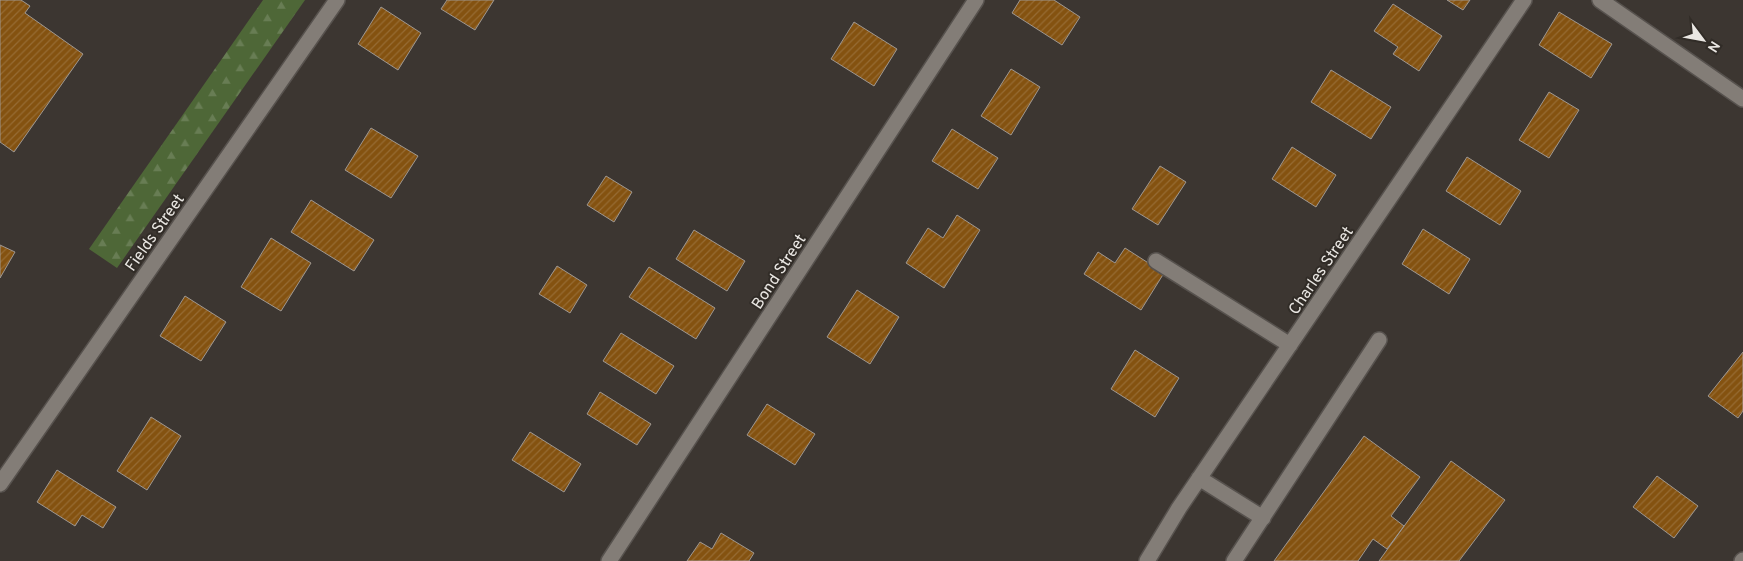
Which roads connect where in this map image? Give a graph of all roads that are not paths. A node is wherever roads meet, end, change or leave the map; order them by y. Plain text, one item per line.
1 (337, 0) edge
2 (976, 0) edge
3 (1524, 0) edge
4 (1600, 0) edge
5 (1743, 99) edge
6 (1156, 261) dead end
7 (1379, 340) dead end
8 (1290, 345) junction
9 (1199, 478) junction
10 (0, 484) edge
11 (1263, 518) junction
12 (609, 561) edge
13 (1146, 561) edge
14 (1234, 561) edge

1 - 10 street, Fields Street
2 - 12 street, Bond Street
3 - 8 street, Charles Street
4 - 5 street
6 - 8 street
7 - 11 street
8 - 9 street, Charles Street
9 - 11 street
9 - 13 street, Charles Street
11 - 14 street

